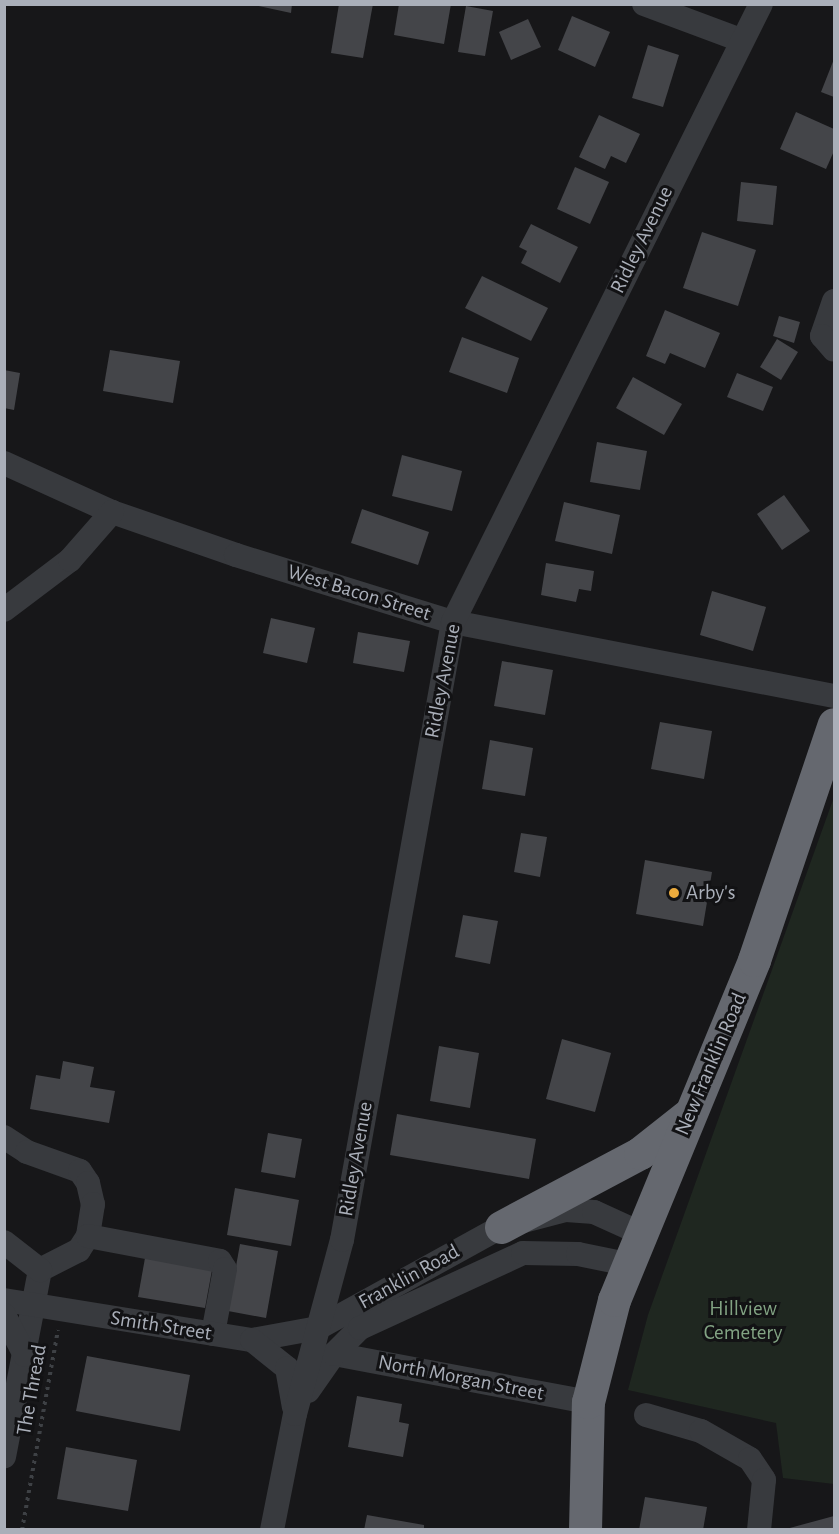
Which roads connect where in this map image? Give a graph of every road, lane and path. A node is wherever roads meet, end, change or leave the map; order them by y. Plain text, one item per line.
1 (644, 4) edge
2 (761, 4) edge
3 (741, 40) junction
4 (834, 301) edge
5 (834, 350) edge
6 (4, 463) edge
7 (112, 512) junction
8 (4, 610) edge
9 (453, 622) junction
10 (834, 696) edge
11 (834, 724) edge
12 (692, 1112) junction
13 (4, 1137) edge
14 (501, 1227) junction
15 (640, 1233) junction
16 (88, 1236) junction
17 (4, 1242) edge
18 (627, 1264) junction
19 (40, 1270) junction
20 (4, 1300) edge
21 (35, 1306) junction
22 (60, 1310) junction
23 (4, 1316) edge
24 (318, 1328) junction
25 (213, 1334) junction
26 (252, 1340) junction
27 (334, 1354) junction
28 (25, 1355) junction
29 (588, 1402) junction
30 (295, 1414) junction
31 (646, 1415) dead end
32 (4, 1457) edge
33 (22, 1530) edge
34 (272, 1530) edge
35 (585, 1530) edge
36 (759, 1530) edge

1 - 3 street
2 - 3 street, Ridley Avenue
3 - 9 street, Ridley Avenue
4 - 5 street
6 - 7 street, West Bacon Street
7 - 8 street
7 - 9 street, West Bacon Street
9 - 10 street, West Bacon Street
9 - 24 street, Ridley Avenue
11 - 12 highway, New Franklin Road
12 - 14 highway
12 - 15 highway, New Franklin Road
13 - 16 street
14 - 15 street, Franklin Road
14 - 24 street, Franklin Road
15 - 18 highway, New Franklin Road
16 - 19 street
16 - 25 street
17 - 19 street
18 - 27 street, Franklin Road
18 - 29 highway, New Franklin Road
19 - 21 street
20 - 21 street, Smith Street
21 - 22 street, Smith Street
21 - 28 street
22 - 25 street, Smith Street
22 - 33 path, The Thread
23 - 28 street
24 - 26 street, Smith Street
24 - 30 street, Ridley Avenue
25 - 26 street, Smith Street
26 - 30 street, Ridley Avenue
27 - 29 street, North Morgan Street
27 - 30 street, Ridley Avenue
28 - 32 street
29 - 35 highway, New Franklin Road
30 - 34 street, Ridley Avenue
31 - 36 street

